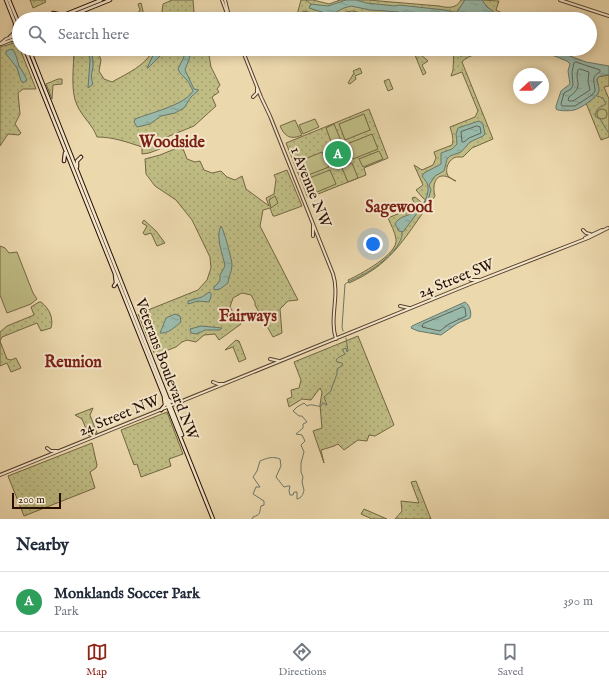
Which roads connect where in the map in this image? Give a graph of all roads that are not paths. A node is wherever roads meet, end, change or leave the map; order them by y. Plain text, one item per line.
1 (6, 0) edge
2 (9, 0) edge
3 (100, 0) edge
4 (110, 0) edge
5 (222, 0) edge
6 (225, 0) edge
7 (560, 0) edge
8 (14, 12) edge
9 (71, 12) edge
10 (80, 12) edge
11 (227, 12) edge
12 (228, 12) edge
13 (597, 12) edge
14 (597, 12) edge
15 (12, 16) edge
16 (609, 16) edge
17 (11, 39) edge
18 (0, 44) edge
19 (28, 56) edge
20 (32, 56) edge
21 (245, 56) edge
22 (257, 87) junction
23 (253, 97) dead end
24 (64, 146) junction
25 (81, 157) dead end
26 (64, 161) dead end
27 (78, 173) junction
28 (312, 222) junction
29 (609, 228) edge
30 (583, 230) dead end
31 (593, 233) junction
32 (313, 236) dead end
33 (584, 238) junction
34 (114, 268) junction
35 (467, 276) dead end
36 (480, 280) junction
37 (114, 286) dead end
38 (400, 306) dead end
39 (410, 308) junction
40 (336, 339) junction
41 (270, 359) dead end
42 (281, 361) junction
43 (213, 382) dead end
44 (225, 384) junction
45 (163, 391) junction
46 (168, 400) junction
47 (182, 401) junction
48 (170, 406) junction
49 (161, 410) junction
50 (47, 448) dead end
51 (64, 449) junction
52 (0, 475) edge
53 (213, 519) edge

1 - 15 main road
2 - 8 main road
3 - 9 main road
4 - 10 main road
5 - 11 street
6 - 12 street
7 - 14 street
13 - 16 street
17 - 18 street
19 - 24 main road, Veterans Boulevard NW
20 - 27 main road, Veterans Boulevard NW
21 - 22 street, 1 Avenue NW
22 - 23 street
22 - 28 street, 1 Avenue NW
24 - 26 main road
24 - 34 main road, Veterans Boulevard NW
25 - 27 main road
27 - 46 main road, Veterans Boulevard NW
28 - 32 street
28 - 40 street, 1 Avenue NW
29 - 31 street, 24 Street SW
29 - 33 street, 24 Street SW
30 - 31 street
31 - 33 street, 24 Street SW
33 - 36 street, 24 Street SW
34 - 37 main road
34 - 45 main road, Veterans Boulevard NW
35 - 36 street
36 - 39 street, 24 Street SW
38 - 39 street
39 - 40 street, 24 Street SW
40 - 42 street, 24 Street NW
41 - 42 street
42 - 44 street, 24 Street NW
43 - 44 street
44 - 47 street, 24 Street NW
45 - 48 main road, Veterans Boulevard NW
45 - 49 main road
46 - 47 main road
46 - 48 main road, Veterans Boulevard NW
47 - 48 street, 24 Street NW
48 - 49 street, 24 Street NW
48 - 53 main road, Veterans Boulevard NW
49 - 51 street, 24 Street NW
50 - 51 street
51 - 52 street, 24 Street NW

